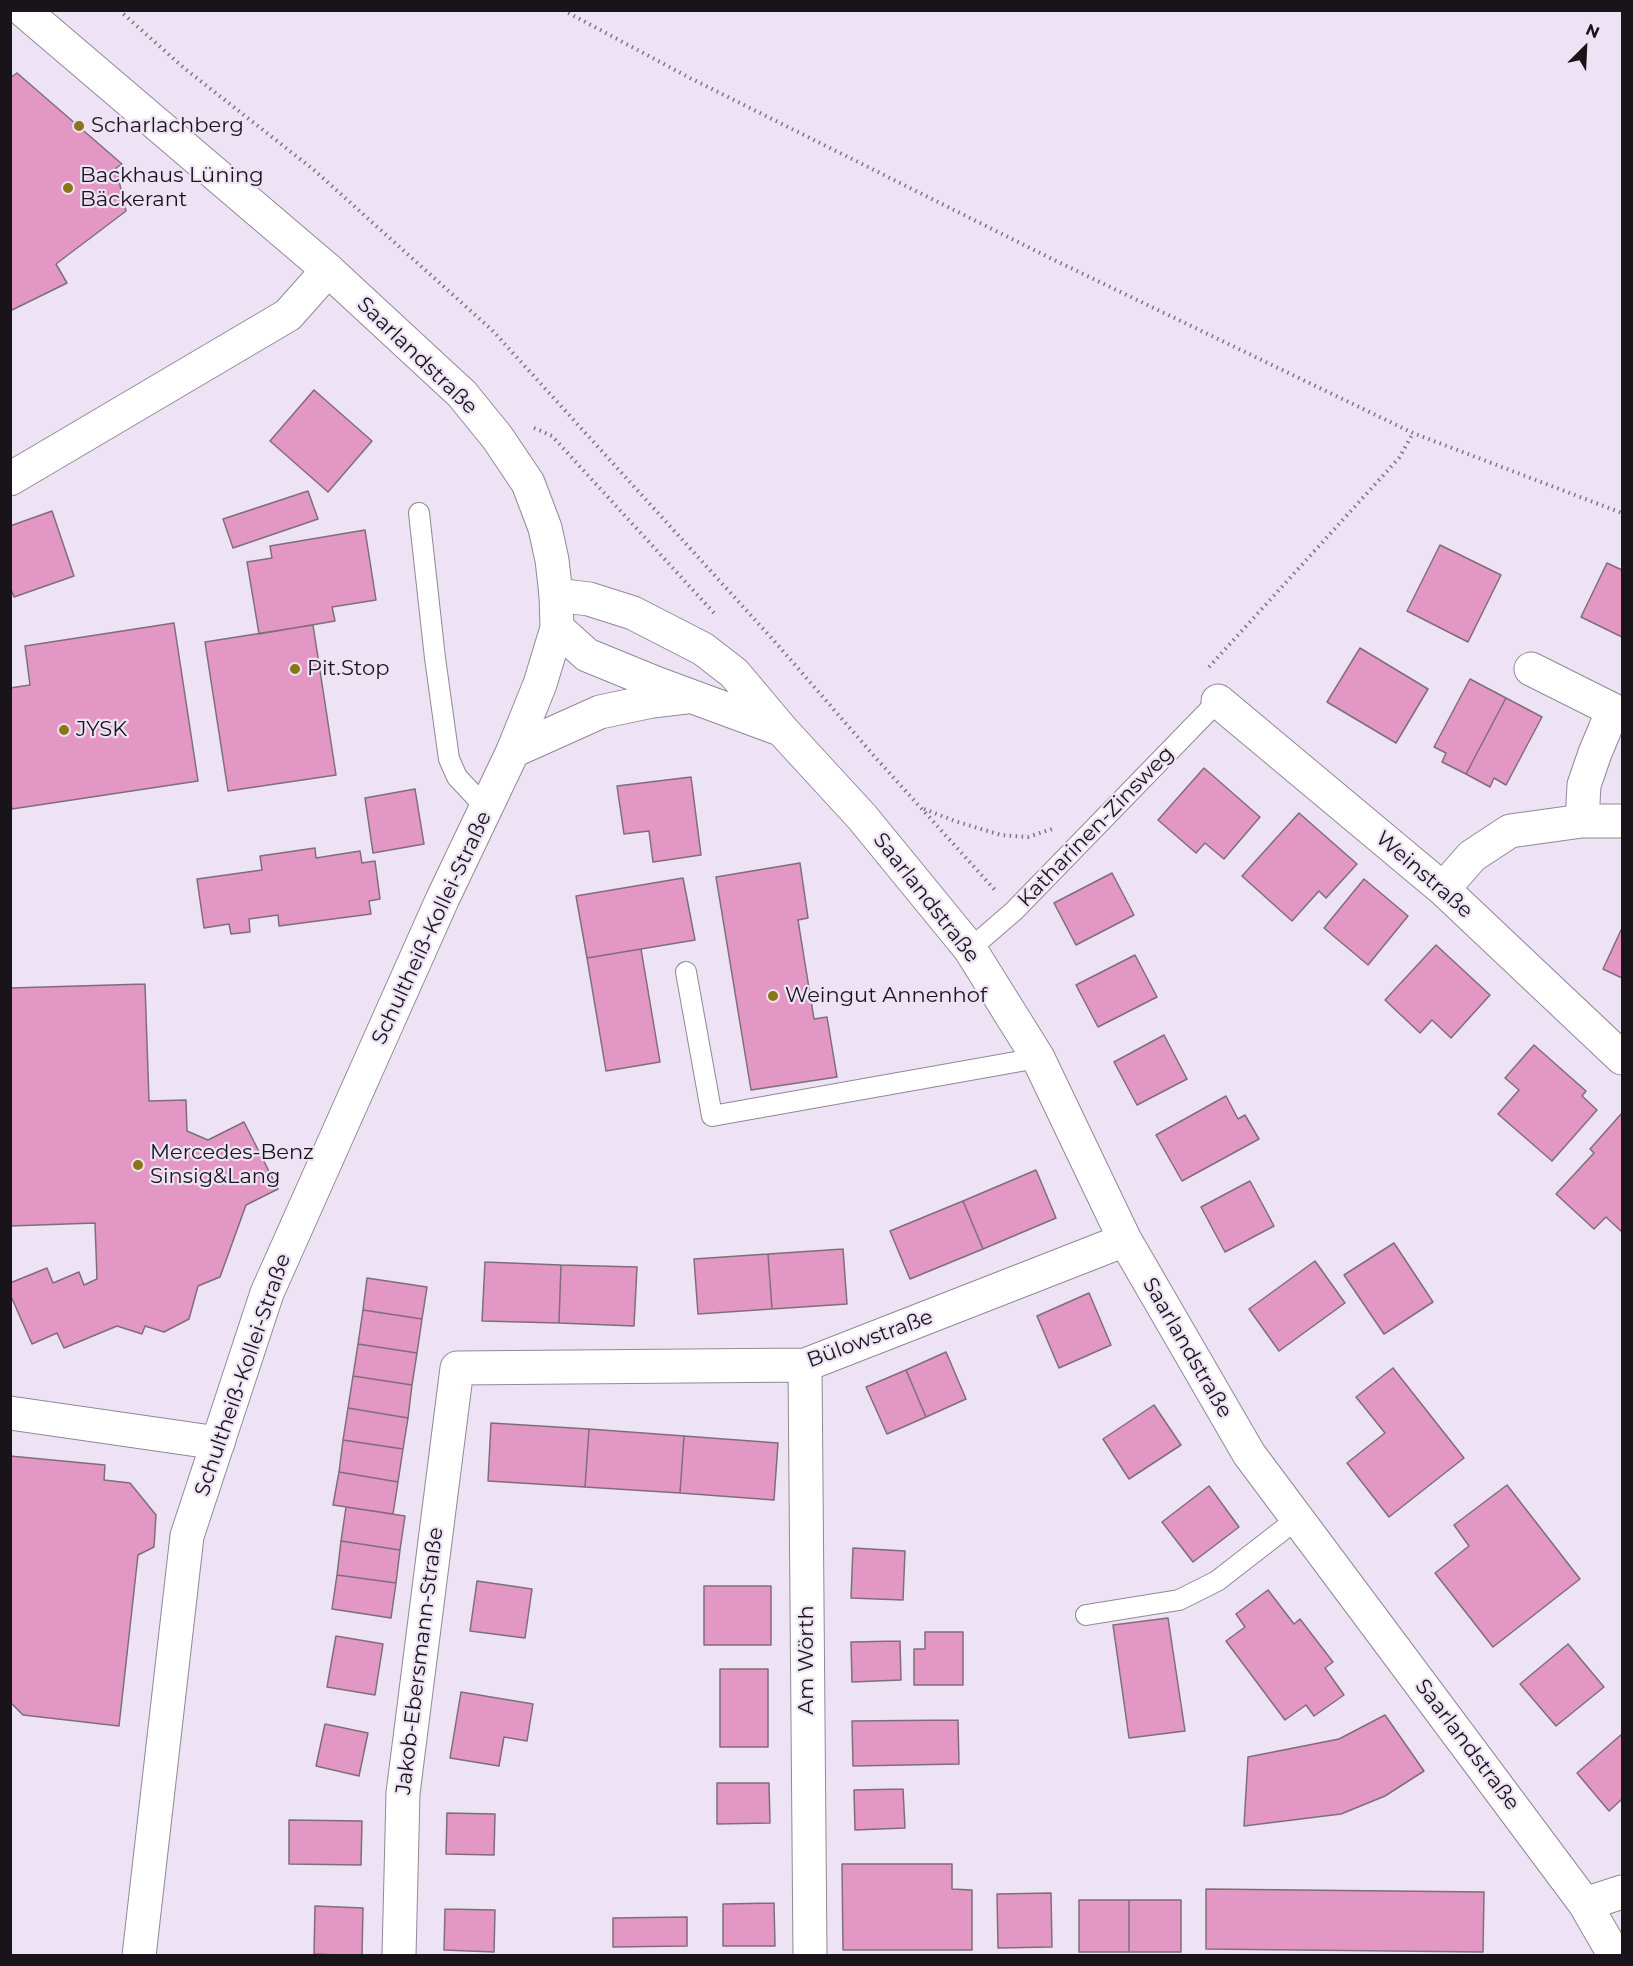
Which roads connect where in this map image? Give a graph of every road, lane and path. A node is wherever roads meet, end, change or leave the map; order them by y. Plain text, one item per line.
1 (23, 10) edge
2 (119, 10) edge
3 (563, 10) edge
4 (327, 270) junction
5 (532, 427) dead end
6 (1413, 433) junction
7 (10, 479) edge
8 (418, 513) dead end
9 (1623, 513) edge
10 (556, 595) junction
11 (718, 617) dead end
12 (557, 628) junction
13 (1208, 668) dead end
14 (1531, 669) dead end
15 (691, 697) junction
16 (1218, 700) joint
17 (782, 730) junction
18 (513, 751) junction
19 (921, 807) junction
20 (486, 808) junction
21 (1582, 820) junction
22 (1623, 821) edge
23 (1060, 824) dead end
24 (1443, 890) junction
25 (1014, 911) junction
26 (970, 949) junction
27 (686, 972) dead end
28 (1038, 1058) junction
29 (1623, 1058) edge
30 (1125, 1240) junction
31 (805, 1365) junction
32 (457, 1368) joint
33 (10, 1413) edge
34 (218, 1443) junction
35 (1297, 1519) junction
36 (1086, 1615) dead end
37 (1623, 1892) edge
38 (1586, 1904) junction
39 (139, 1956) edge
40 (399, 1956) edge
41 (810, 1956) edge
42 (1615, 1956) edge

1 - 4 street, Saarlandstraße
2 - 19 path
3 - 6 path
4 - 7 street
4 - 10 street, Saarlandstraße
5 - 11 path
6 - 9 path
6 - 13 path
8 - 20 lane
10 - 12 street, Schultheiß-Kollei-Straße
10 - 17 street, Saarlandstraße
12 - 15 street, Saarlandstraße
12 - 18 street, Schultheiß-Kollei-Straße
14 - 21 street
15 - 17 street, Saarlandstraße
15 - 18 street, Saarlandstraße
16 - 24 street, Weinstraße
16 - 25 lane, Katharinen-Zinsweg
17 - 26 street, Saarlandstraße
18 - 20 street, Schultheiß-Kollei-Straße
19 - 23 path
19 - 25 path
20 - 34 street, Schultheiß-Kollei-Straße
21 - 22 street
21 - 24 street
24 - 29 street, Weinstraße
25 - 26 lane, Katharinen-Zinsweg
26 - 28 street, Saarlandstraße
27 - 28 lane
28 - 30 street, Saarlandstraße
30 - 31 street, Bülowstraße
30 - 35 street, Saarlandstraße
31 - 32 street, Bülowstraße
31 - 41 street, Am Wörth
32 - 40 street, Jakob-Ebersmann-Straße
33 - 34 street
34 - 39 street, Schultheiß-Kollei-Straße
35 - 36 lane
35 - 38 street, Saarlandstraße
37 - 38 street
38 - 42 street, Saarlandstraße

